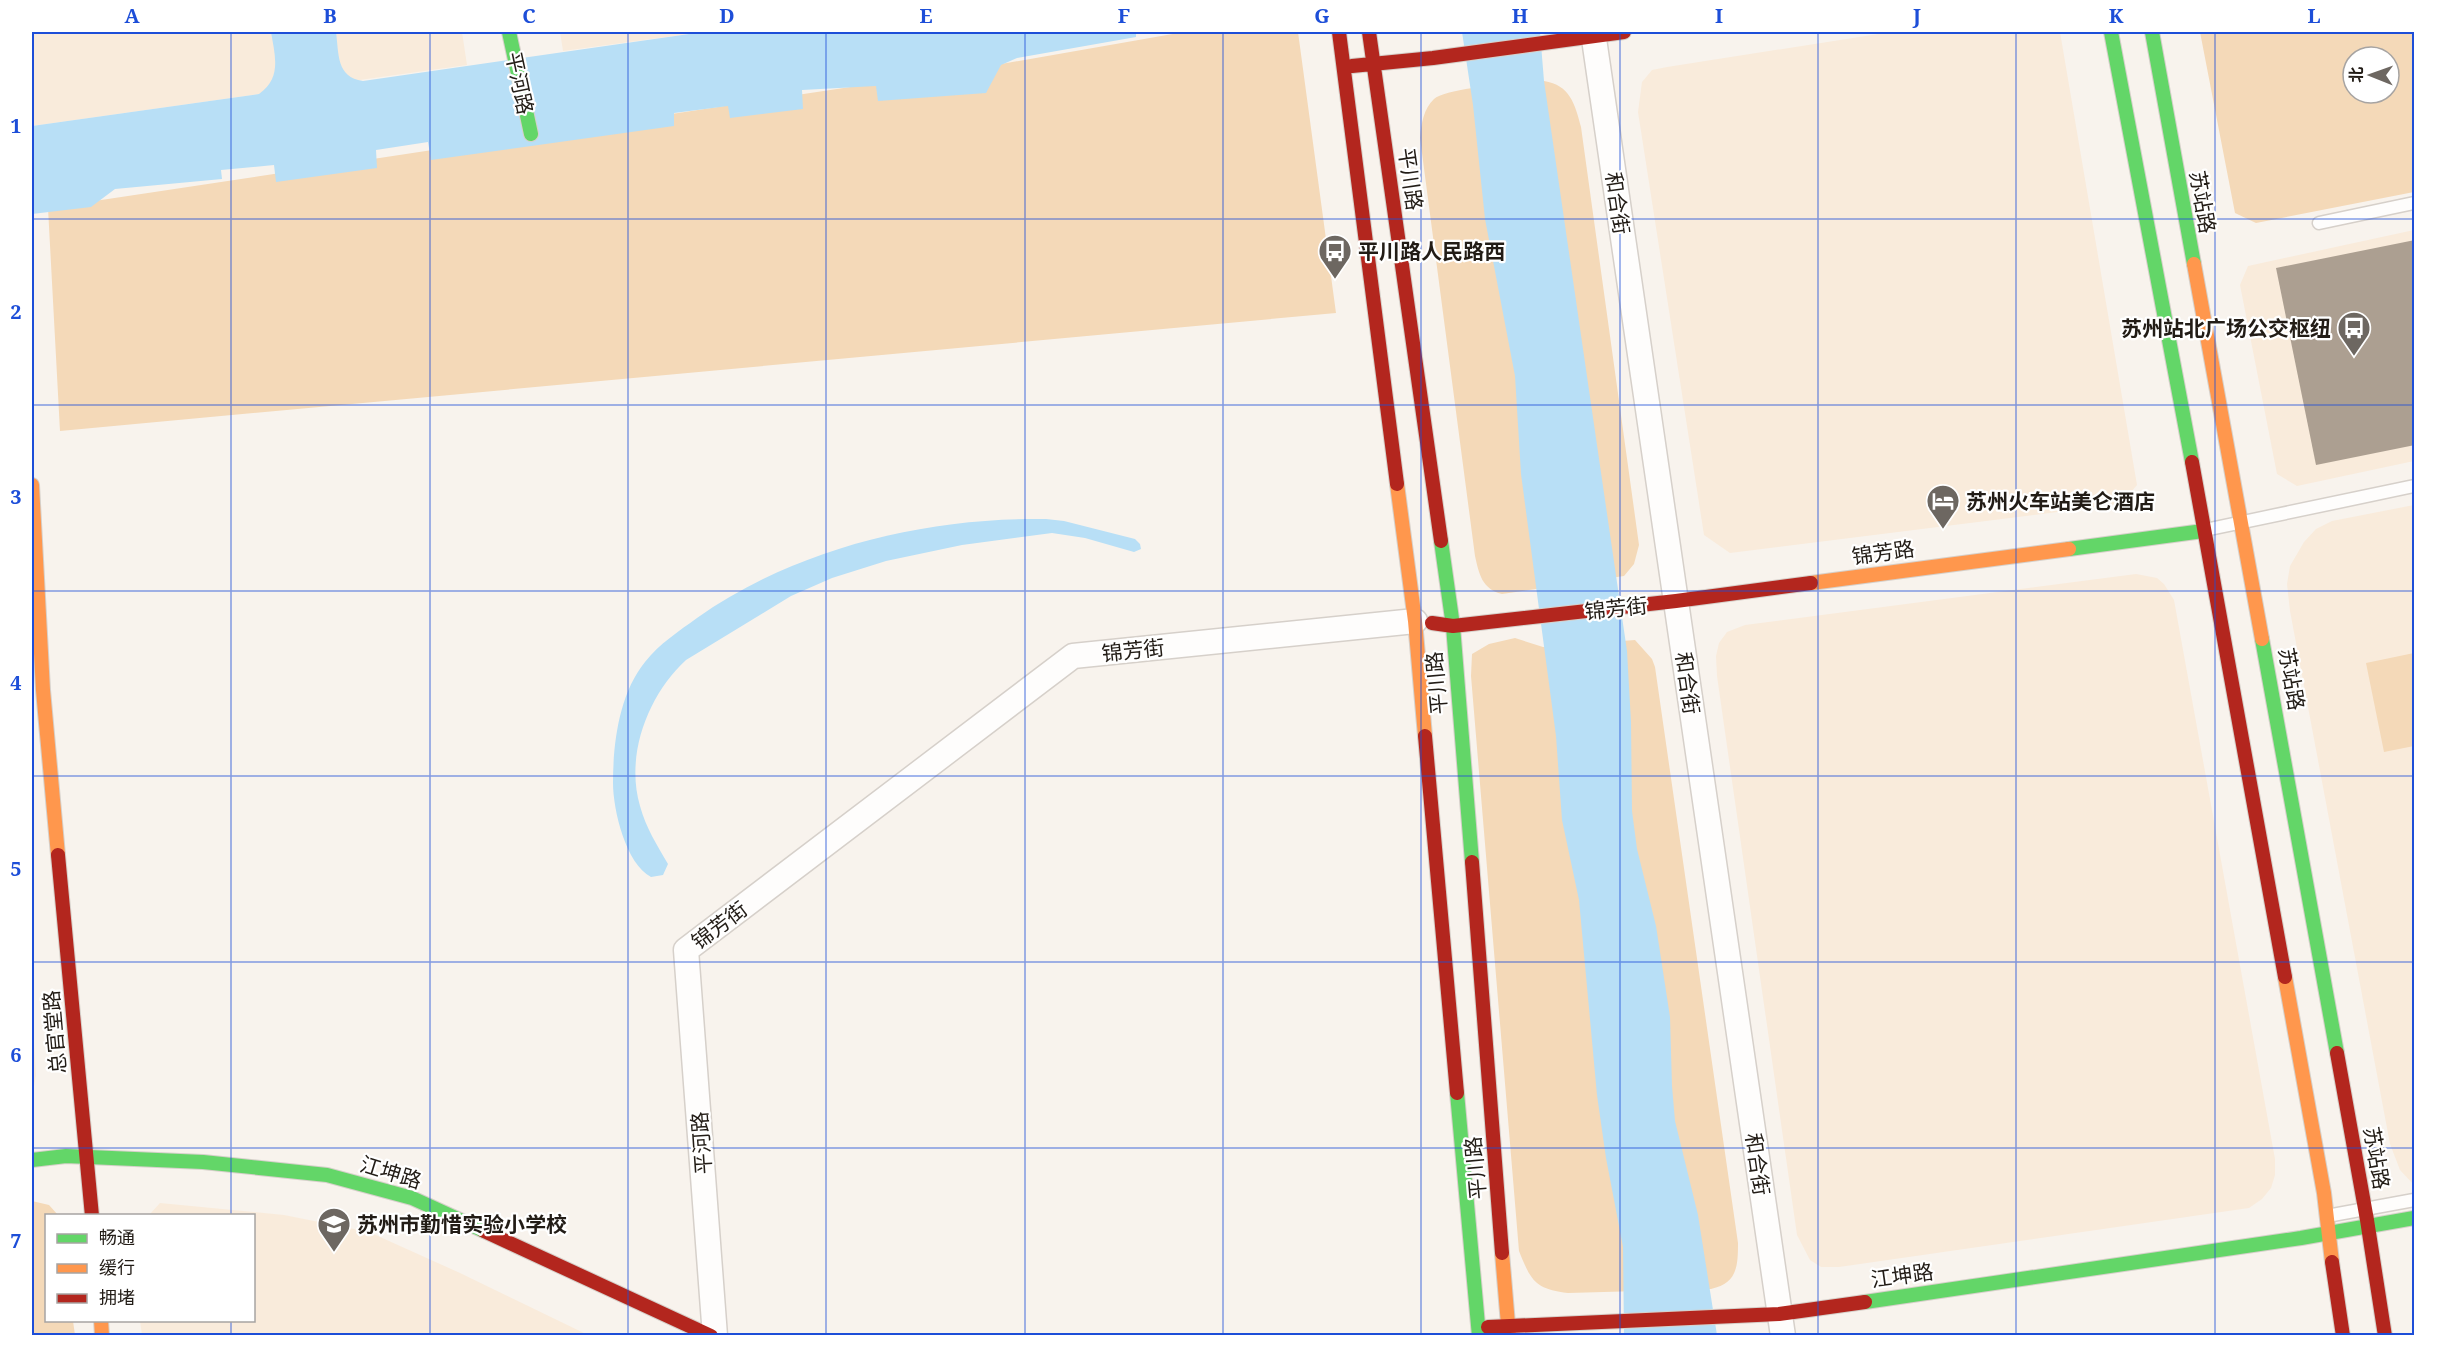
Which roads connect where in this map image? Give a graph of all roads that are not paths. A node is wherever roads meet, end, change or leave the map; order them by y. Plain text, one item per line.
1 (509, 32) edge
2 (1339, 32) edge
3 (1369, 32) edge
4 (1624, 32) edge
5 (2111, 32) edge
6 (2152, 32) edge
7 (1593, 34) edge
8 (1374, 64) junction
9 (1343, 66) junction
10 (531, 134) dead end
11 (2415, 203) edge
12 (2319, 223) dead end
13 (32, 485) edge
14 (2415, 486) edge
15 (2243, 523) junction
16 (2204, 531) junction
17 (1676, 601) junction
18 (1415, 621) junction
19 (1452, 626) junction
20 (37, 690) edge
21 (686, 950) joint
22 (87, 1157) junction
23 (32, 1160) edge
24 (2415, 1200) edge
25 (2365, 1209) junction
26 (92, 1214) edge
27 (2327, 1216) junction
28 (2415, 1218) edge
29 (2368, 1227) junction
30 (2328, 1234) junction
31 (1781, 1324) edge
32 (1479, 1331) edge
33 (1509, 1332) edge
34 (713, 1335) edge
35 (2343, 1335) edge
36 (2385, 1335) edge

1 - 10 street, 平河路
2 - 9 street, 平川路
3 - 8 street, 平川路
4 - 7 street
5 - 16 street
6 - 15 street, 苏站路
7 - 8 street
7 - 17 street, 和合街
8 - 9 street
8 - 19 street, 平川路
9 - 18 street, 平川路
11 - 12 lane
13 - 20 street, 总官堂路
14 - 15 lane
15 - 16 lane
15 - 25 street, 苏站路
16 - 17 street, 锦芳路
16 - 27 street
17 - 19 street, 锦芳街
17 - 31 street, 和合街
18 - 19 street, 锦芳街
18 - 21 street, 锦芳街
18 - 32 street, 平川路
19 - 33 street, 平川路
20 - 22 street, 总官堂路
21 - 34 street, 平河路
22 - 23 street, 江坤路
22 - 26 street, 总官堂路
22 - 34 street, 江坤路
24 - 25 lane
25 - 27 lane
25 - 29 street, 苏站路
27 - 30 street
28 - 29 street, 江坤路
29 - 30 street, 江坤路
29 - 36 street, 苏站路
30 - 31 street, 江坤路
30 - 35 street
31 - 33 street, 江坤路
32 - 33 street, 江坤路

